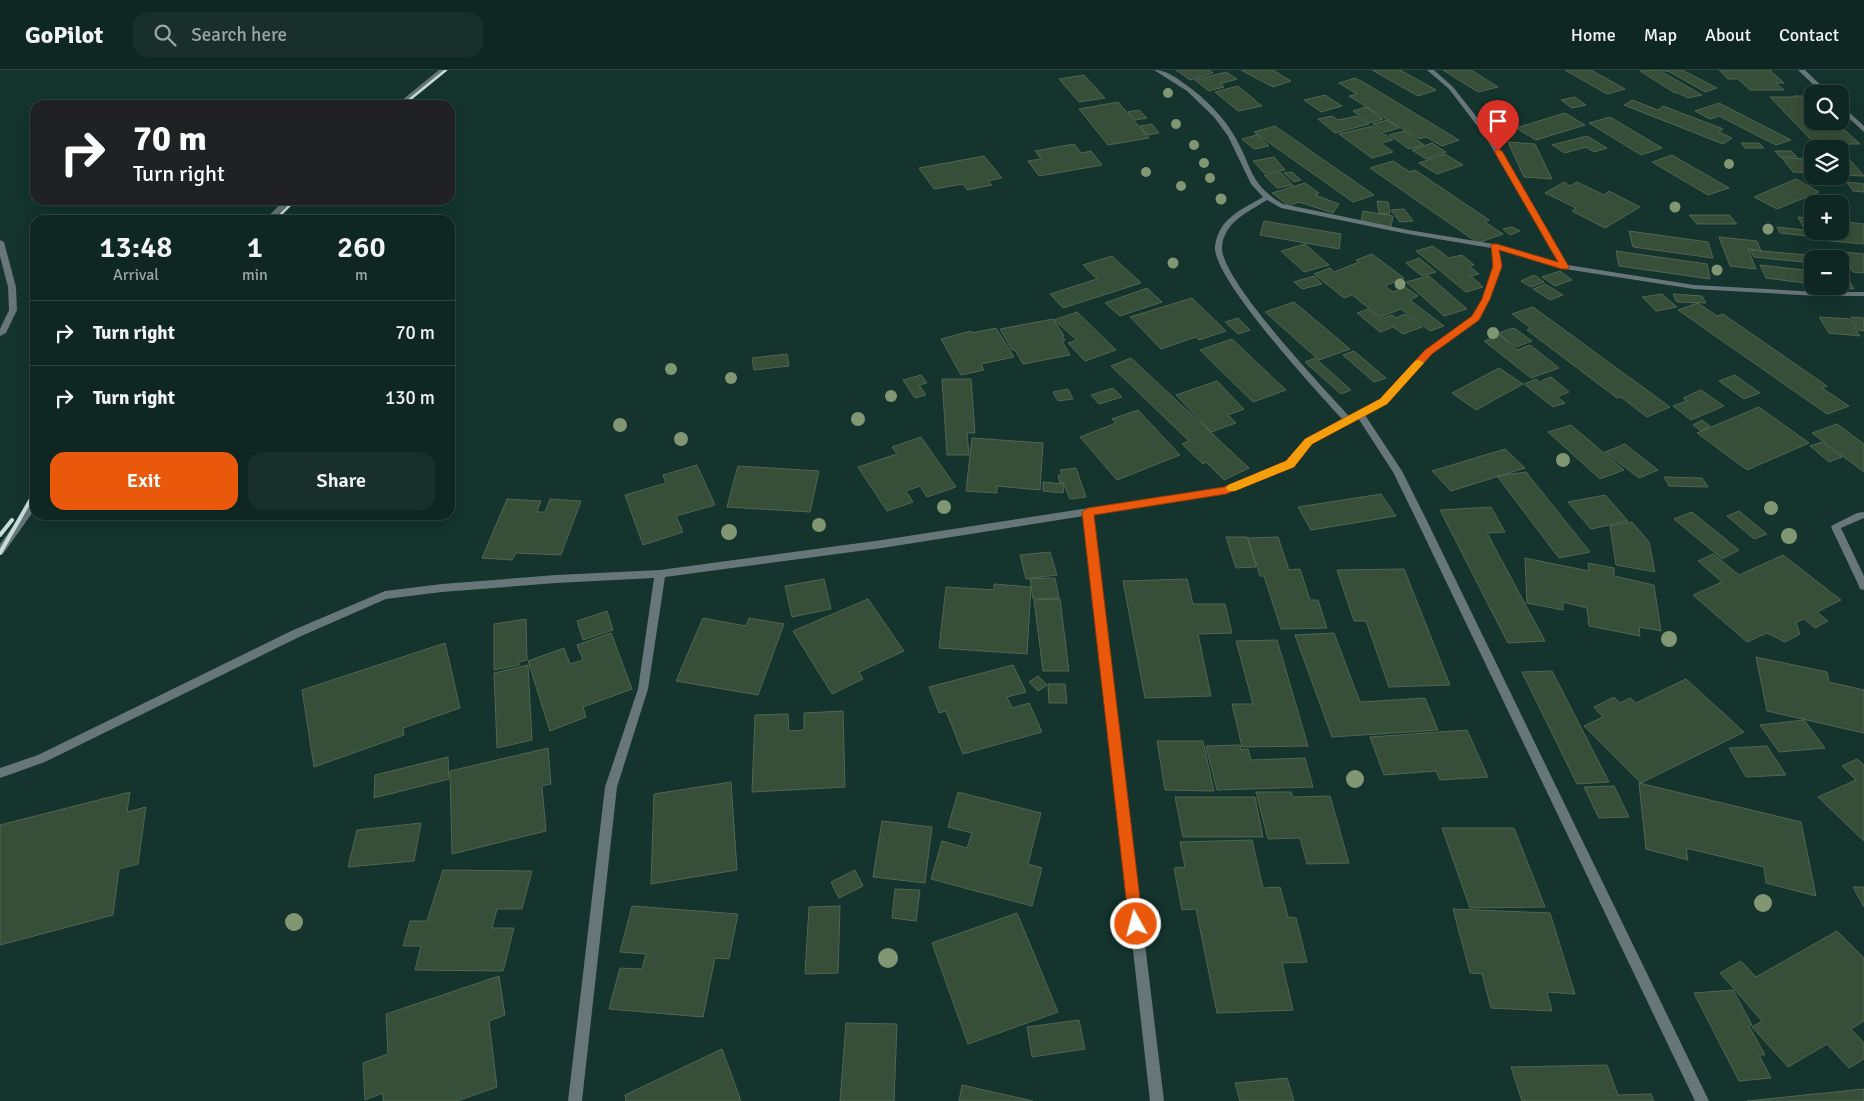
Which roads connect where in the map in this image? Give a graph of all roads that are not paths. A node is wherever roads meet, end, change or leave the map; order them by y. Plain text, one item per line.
1 (443, 70) edge
2 (1157, 70) edge
3 (1430, 70) edge
4 (1801, 70) edge
5 (1817, 85) edge
6 (404, 100) edge
7 (1849, 115) edge
8 (1864, 130) edge
9 (1266, 198) junction
10 (284, 205) edge
11 (273, 215) edge
12 (0, 242) edge
13 (1494, 246) junction
14 (1565, 267) junction
15 (1864, 294) edge
16 (0, 333) edge
17 (1360, 414) junction
18 (1348, 420) junction
19 (30, 509) edge
20 (1088, 512) junction
21 (1864, 515) edge
22 (0, 551) edge
23 (660, 574) junction
24 (1864, 586) edge
25 (0, 773) edge
26 (575, 1101) edge
27 (1157, 1101) edge
28 (1702, 1101) edge

1 - 6 street
2 - 9 street
3 - 14 street
4 - 5 street
7 - 8 street
9 - 13 street
9 - 18 street
10 - 11 street
12 - 16 street
13 - 14 street
13 - 17 street
14 - 15 street
17 - 18 street
17 - 28 street
18 - 20 street
19 - 22 street
20 - 23 street
20 - 27 street
21 - 24 street
23 - 25 street
23 - 26 street

